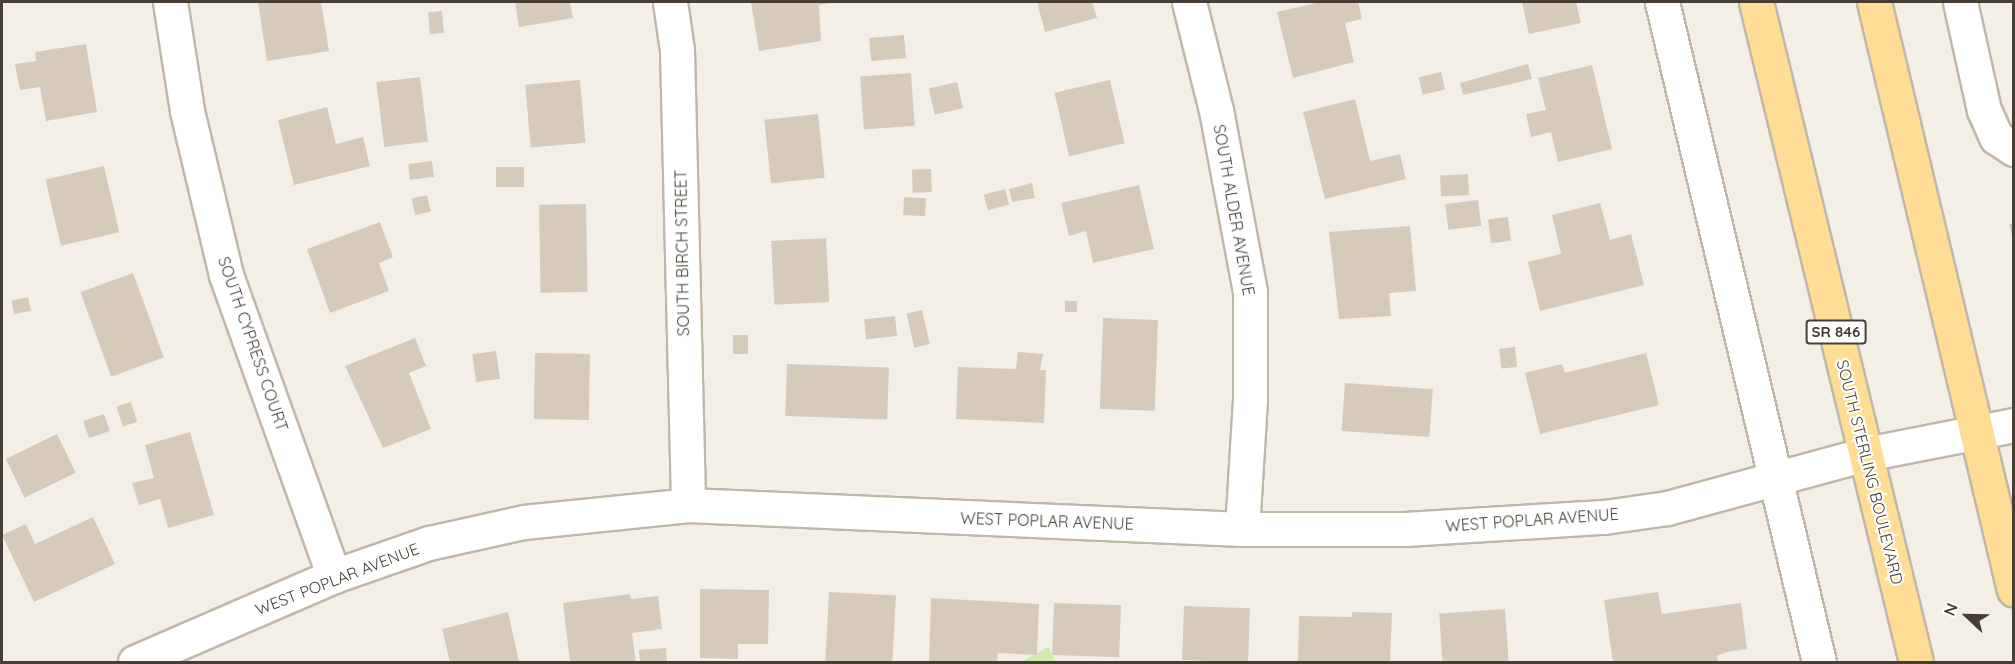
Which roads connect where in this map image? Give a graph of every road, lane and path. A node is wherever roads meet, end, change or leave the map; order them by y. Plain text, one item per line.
1 (170, 2) edge
2 (670, 2) edge
3 (1189, 2) edge
4 (1662, 2) edge
5 (1756, 2) edge
6 (1874, 2) edge
7 (1960, 2) edge
8 (2005, 143) edge
9 (2013, 425) edge
10 (1975, 433) junction
11 (1866, 454) junction
12 (1773, 479) junction
13 (688, 505) junction
14 (1242, 529) junction
15 (334, 576) junction
16 (2013, 590) edge
17 (135, 663) edge
18 (1819, 663) edge
19 (1916, 663) edge

1 - 15 street, SOUTH CYPRESS COURT
2 - 13 street, SOUTH BIRCH STREET
3 - 14 street, SOUTH ALDER AVENUE
4 - 12 street
5 - 11 main road, SOUTH STERLING BOULEVARD / SR 846
6 - 10 main road
7 - 8 street
9 - 10 street, WEST POPLAR AVENUE
10 - 11 street, WEST POPLAR AVENUE
10 - 16 main road
11 - 12 street, WEST POPLAR AVENUE
11 - 19 main road, SOUTH STERLING BOULEVARD / SR 846
12 - 14 street, WEST POPLAR AVENUE
12 - 18 street
13 - 14 street, WEST POPLAR AVENUE
13 - 15 street, WEST POPLAR AVENUE
15 - 17 street, WEST POPLAR AVENUE

